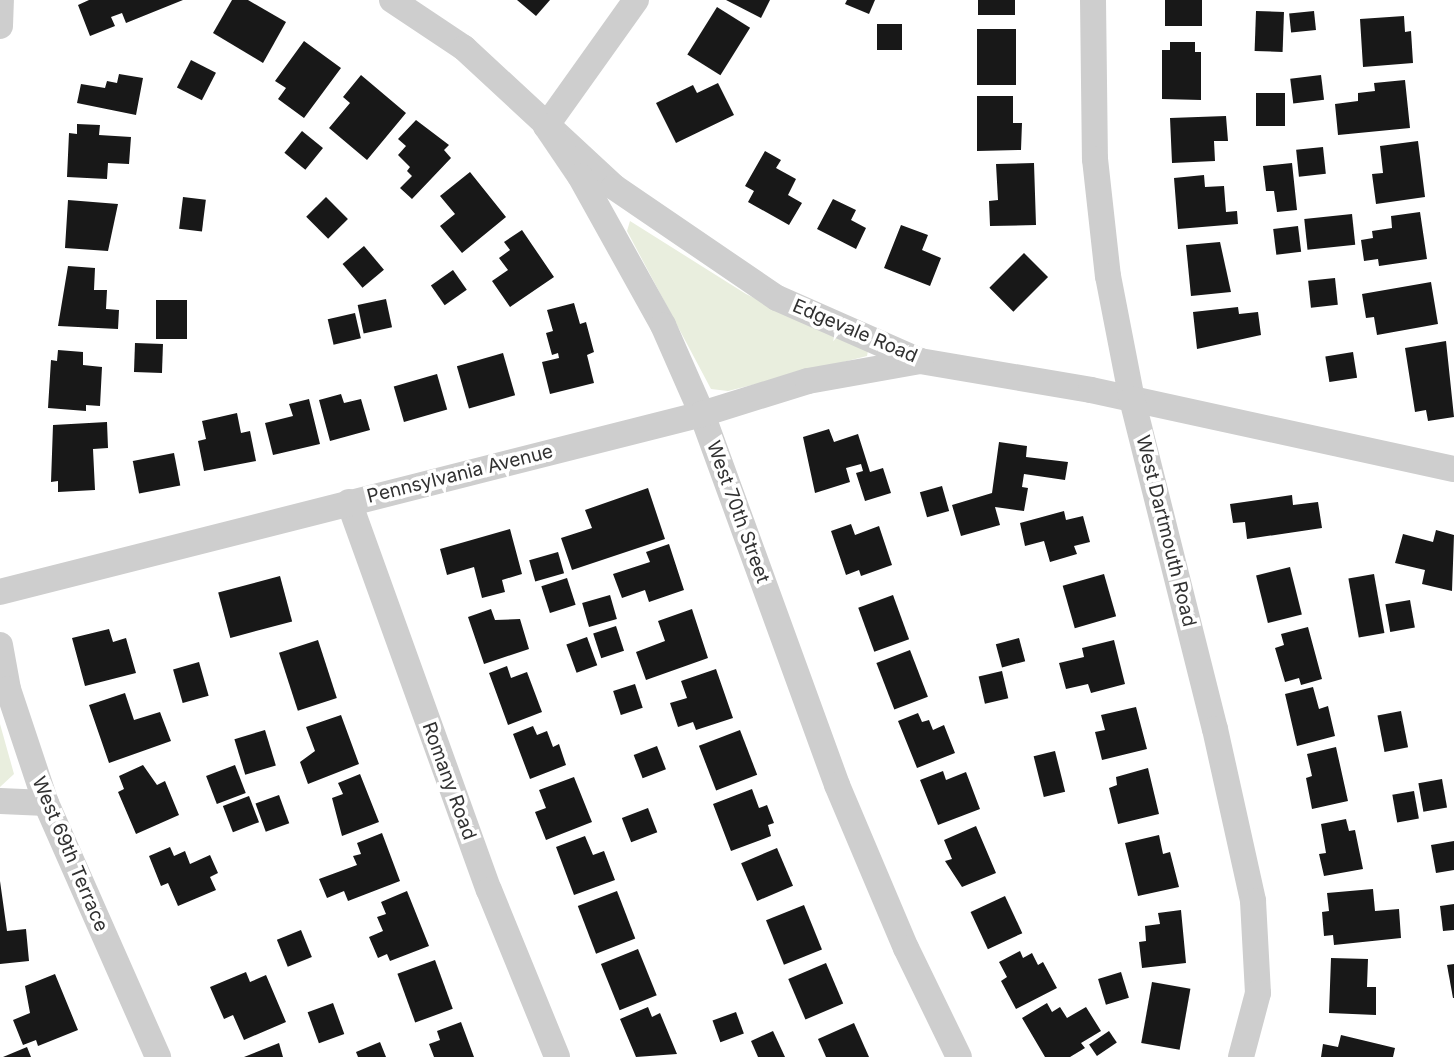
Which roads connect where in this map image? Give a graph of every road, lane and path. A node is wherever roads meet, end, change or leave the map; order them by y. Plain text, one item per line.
1 (1, 0) edge
2 (392, 0) edge
3 (636, 0) edge
4 (1093, 0) edge
5 (0, 26) edge
6 (546, 126) junction
7 (920, 361) junction
8 (1132, 399) junction
9 (702, 414) junction
10 (1454, 469) edge
11 (349, 502) junction
12 (0, 593) edge
13 (0, 645) edge
14 (0, 801) edge
15 (46, 803) junction
16 (158, 1057) edge
17 (557, 1057) edge
18 (959, 1057) edge
19 (1241, 1057) edge

1 - 5 street
2 - 6 street, Edgevale Road
3 - 6 street
4 - 8 street, West Dartmouth Road
6 - 7 street, Edgevale Road
6 - 9 street, West 70th Street
7 - 8 street, Edgevale Road
7 - 9 street, Pennsylvania Avenue
8 - 10 street, Edgevale Road
8 - 19 street, West Dartmouth Road
9 - 11 street, Pennsylvania Avenue
9 - 18 street, West 70th Street
11 - 12 street, Pennsylvania Avenue
11 - 17 street, Romany Road
13 - 15 street, West 69th Terrace
14 - 15 street
15 - 16 street, West 69th Terrace

